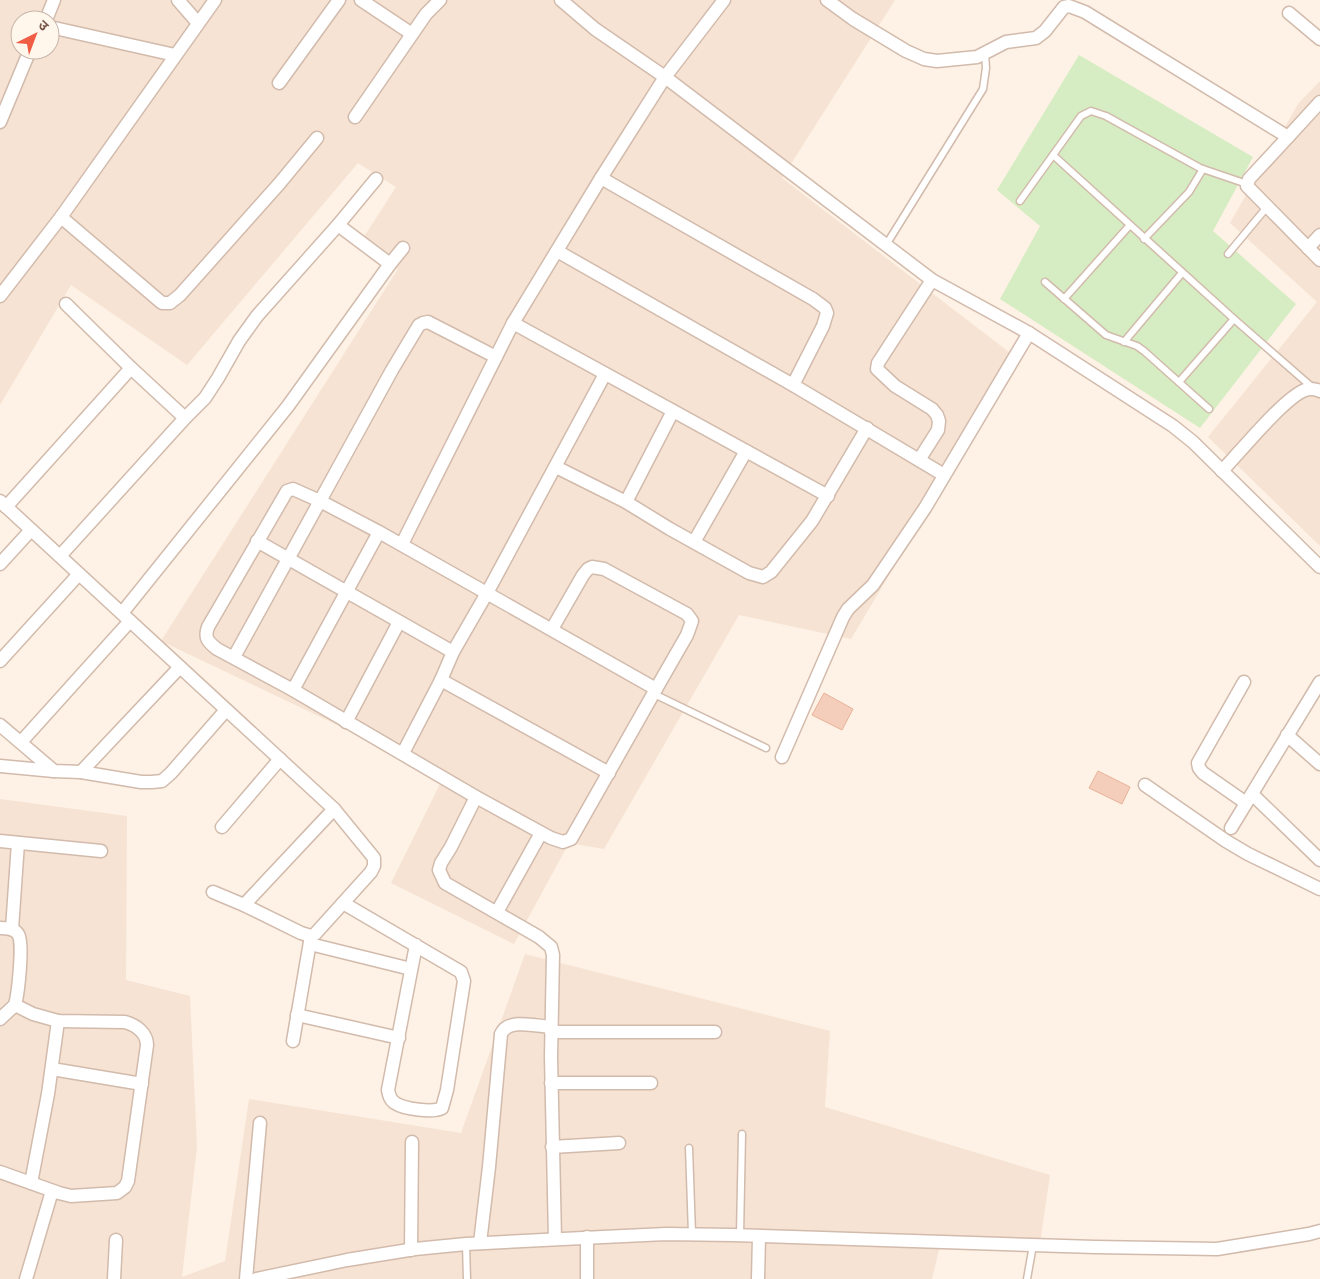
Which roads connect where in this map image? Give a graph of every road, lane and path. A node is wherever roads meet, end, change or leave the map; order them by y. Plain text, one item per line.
1 (178, 0) edge
2 (214, 0) edge
3 (339, 0) edge
4 (361, 0) edge
5 (440, 0) edge
6 (561, 0) edge
7 (724, 0) edge
8 (827, 0) edge
9 (1289, 13) dead end
10 (198, 23) junction
11 (60, 29) edge
12 (412, 34) junction
13 (1320, 39) edge
14 (985, 54) junction
15 (175, 55) junction
16 (26, 60) edge
17 (665, 77) junction
18 (280, 83) dead end
19 (1320, 102) edge
20 (355, 117) dead end
21 (0, 122) edge
22 (1288, 137) junction
23 (317, 138) dead end
24 (1053, 155) junction
25 (1203, 169) junction
26 (601, 178) junction
27 (376, 179) dead end
28 (1247, 184) junction
29 (1020, 201) dead end
30 (1267, 207) junction
31 (61, 217) junction
32 (338, 225) junction
33 (1130, 225) junction
34 (1320, 235) edge
35 (1144, 239) junction
36 (886, 245) junction
37 (403, 248) dead end
38 (1308, 248) junction
39 (557, 250) junction
40 (1228, 254) dead end
41 (1320, 260) edge
42 (390, 264) junction
43 (1182, 273) junction
44 (932, 280) junction
45 (1045, 282) dead end
46 (0, 296) edge
47 (1064, 299) junction
48 (66, 304) dead end
49 (1234, 319) junction
50 (513, 322) junction
51 (1029, 333) junction
52 (1124, 342) junction
53 (496, 357) junction
54 (131, 368) junction
55 (605, 374) junction
56 (1179, 382) junction
57 (794, 385) junction
58 (1316, 390) edge
59 (1209, 409) dead end
60 (673, 411) junction
61 (185, 418) junction
62 (867, 428) junction
63 (746, 451) junction
64 (918, 460) junction
65 (556, 467) junction
66 (1222, 471) junction
67 (944, 475) junction
68 (828, 496) junction
69 (320, 501) junction
70 (626, 502) junction
71 (3, 504) edge
72 (32, 530) junction
73 (379, 532) junction
74 (257, 541) junction
75 (694, 542) junction
76 (402, 544) junction
77 (60, 556) junction
78 (289, 559) junction
79 (0, 564) edge
80 (1320, 567) edge
81 (79, 574) junction
82 (346, 592) junction
83 (487, 592) junction
84 (126, 617) junction
85 (399, 622) junction
86 (552, 630) junction
87 (452, 652) junction
88 (234, 657) junction
89 (0, 661) edge
90 (180, 667) junction
91 (441, 680) junction
92 (1244, 682) dead end
93 (1320, 682) edge
94 (293, 690) junction
95 (655, 692) junction
96 (226, 710) junction
97 (346, 722) junction
98 (0, 724) edge
99 (1287, 735) junction
100 (21, 742) junction
101 (766, 748) dead end
102 (402, 753) junction
103 (782, 757) dead end
104 (280, 760) junction
105 (1320, 764) edge
106 (0, 766) edge
107 (54, 771) junction
108 (81, 772) junction
109 (609, 773) junction
110 (1145, 785) dead end
111 (476, 797) junction
112 (1249, 799) junction
113 (334, 809) junction
114 (222, 828) dead end
115 (1232, 828) dead end
116 (541, 833) junction
117 (0, 841) edge
118 (18, 843) junction
119 (101, 852) dead end
120 (1320, 860) edge
121 (1320, 888) edge
122 (213, 892) dead end
123 (343, 903) junction
124 (244, 905) junction
125 (497, 912) junction
126 (6, 928) edge
127 (310, 940) junction
128 (416, 945) junction
129 (411, 969) junction
130 (15, 1005) junction
131 (297, 1015) junction
132 (0, 1018) edge
133 (58, 1021) junction
134 (551, 1029) junction
135 (715, 1032) dead end
136 (399, 1038) junction
137 (292, 1041) dead end
138 (52, 1069) junction
139 (551, 1083) junction
140 (651, 1083) dead end
141 (142, 1084) junction
142 (260, 1122) dead end
143 (742, 1134) dead end
144 (412, 1142) dead end
145 (620, 1143) dead end
146 (552, 1146) junction
147 (689, 1148) dead end
148 (0, 1172) edge
149 (31, 1183) junction
150 (52, 1191) junction
151 (1320, 1231) edge
152 (692, 1234) junction
153 (740, 1235) junction
154 (759, 1237) junction
155 (587, 1238) junction
156 (555, 1239) junction
157 (116, 1240) dead end
158 (480, 1243) junction
159 (466, 1244) junction
160 (1033, 1245) junction
161 (411, 1250) junction
162 (314, 1273) edge
163 (26, 1279) edge
164 (114, 1279) edge
165 (246, 1279) edge
166 (256, 1279) edge
167 (467, 1279) edge
168 (587, 1279) edge
169 (758, 1279) edge
170 (1027, 1279) edge

1 - 10 street
2 - 10 street
3 - 18 street
4 - 12 street
5 - 12 street
6 - 17 street
7 - 17 street
8 - 14 street
9 - 13 street
10 - 15 street
11 - 15 street
12 - 20 street
14 - 22 street
14 - 36 lane
15 - 31 street
16 - 21 street
17 - 26 street
17 - 36 street
19 - 22 street
22 - 28 street
23 - 31 street
24 - 25 lane
24 - 29 lane
24 - 33 lane
25 - 28 lane
25 - 35 lane
26 - 39 street
26 - 57 street
27 - 32 street
28 - 30 street
30 - 38 street
30 - 40 lane
31 - 46 street
32 - 42 street
32 - 61 street
33 - 35 lane
33 - 47 lane
34 - 38 street
35 - 43 lane
36 - 44 street
37 - 42 street
38 - 41 street
39 - 50 street
39 - 57 street
42 - 84 street
43 - 49 lane
43 - 52 lane
44 - 51 street
44 - 64 street
45 - 47 lane
47 - 52 lane
48 - 54 street
49 - 56 lane
49 - 58 lane
50 - 53 street
50 - 55 street
51 - 66 street
51 - 67 street
52 - 56 lane
53 - 69 street
53 - 76 street
54 - 61 street
54 - 71 street
55 - 60 street
55 - 65 street
56 - 59 lane
57 - 62 street
58 - 66 street
60 - 63 street
60 - 70 street
61 - 77 street
62 - 64 street
62 - 68 street
63 - 68 street
63 - 75 street
64 - 67 street
65 - 70 street
65 - 83 street
66 - 80 street
67 - 103 street
68 - 75 street
69 - 73 street
69 - 74 street
69 - 78 street
70 - 75 street
71 - 72 street
72 - 77 street
72 - 79 street
73 - 76 street
73 - 82 street
74 - 78 street
74 - 88 street
76 - 83 street
77 - 81 street
78 - 82 street
78 - 88 street
81 - 84 street
81 - 89 street
82 - 85 street
82 - 94 street
83 - 86 street
83 - 87 street
84 - 90 street
84 - 100 street
85 - 87 street
85 - 97 street
86 - 95 street
86 - 95 street
87 - 91 street
88 - 94 street
90 - 96 street
90 - 108 street
91 - 102 street
91 - 109 street
92 - 112 street
93 - 99 street
94 - 97 street
95 - 101 lane
95 - 109 street
96 - 104 street
96 - 108 street
97 - 102 street
98 - 100 street
99 - 105 street
99 - 112 street
100 - 107 street
102 - 111 street
104 - 113 street
104 - 114 street
106 - 107 street
107 - 108 street
109 - 116 street
110 - 121 street
111 - 116 street
111 - 125 street
112 - 115 street
112 - 120 street
113 - 123 street
113 - 124 street
116 - 125 street
117 - 118 street
118 - 119 street
118 - 126 street
122 - 124 street
123 - 127 street
123 - 128 street
124 - 127 street
125 - 134 street
126 - 130 street
127 - 129 street
127 - 131 street
128 - 129 street
128 - 136 street
129 - 136 street
130 - 132 street
130 - 133 street
131 - 136 street
131 - 137 street
133 - 138 street
133 - 141 street
134 - 135 street
134 - 139 street
134 - 158 street
138 - 141 street
138 - 149 street
139 - 140 street
139 - 146 street
141 - 150 street
142 - 165 street
143 - 153 lane
144 - 161 street
145 - 146 street
146 - 156 street
147 - 152 lane
148 - 149 street
149 - 150 street
150 - 163 street
151 - 160 street
152 - 153 street
152 - 155 street
153 - 154 street
154 - 160 street
154 - 169 street
155 - 156 street
155 - 168 street
156 - 158 street
157 - 164 street
158 - 159 street
159 - 161 street
159 - 167 lane
160 - 170 lane
161 - 162 street
162 - 166 street

